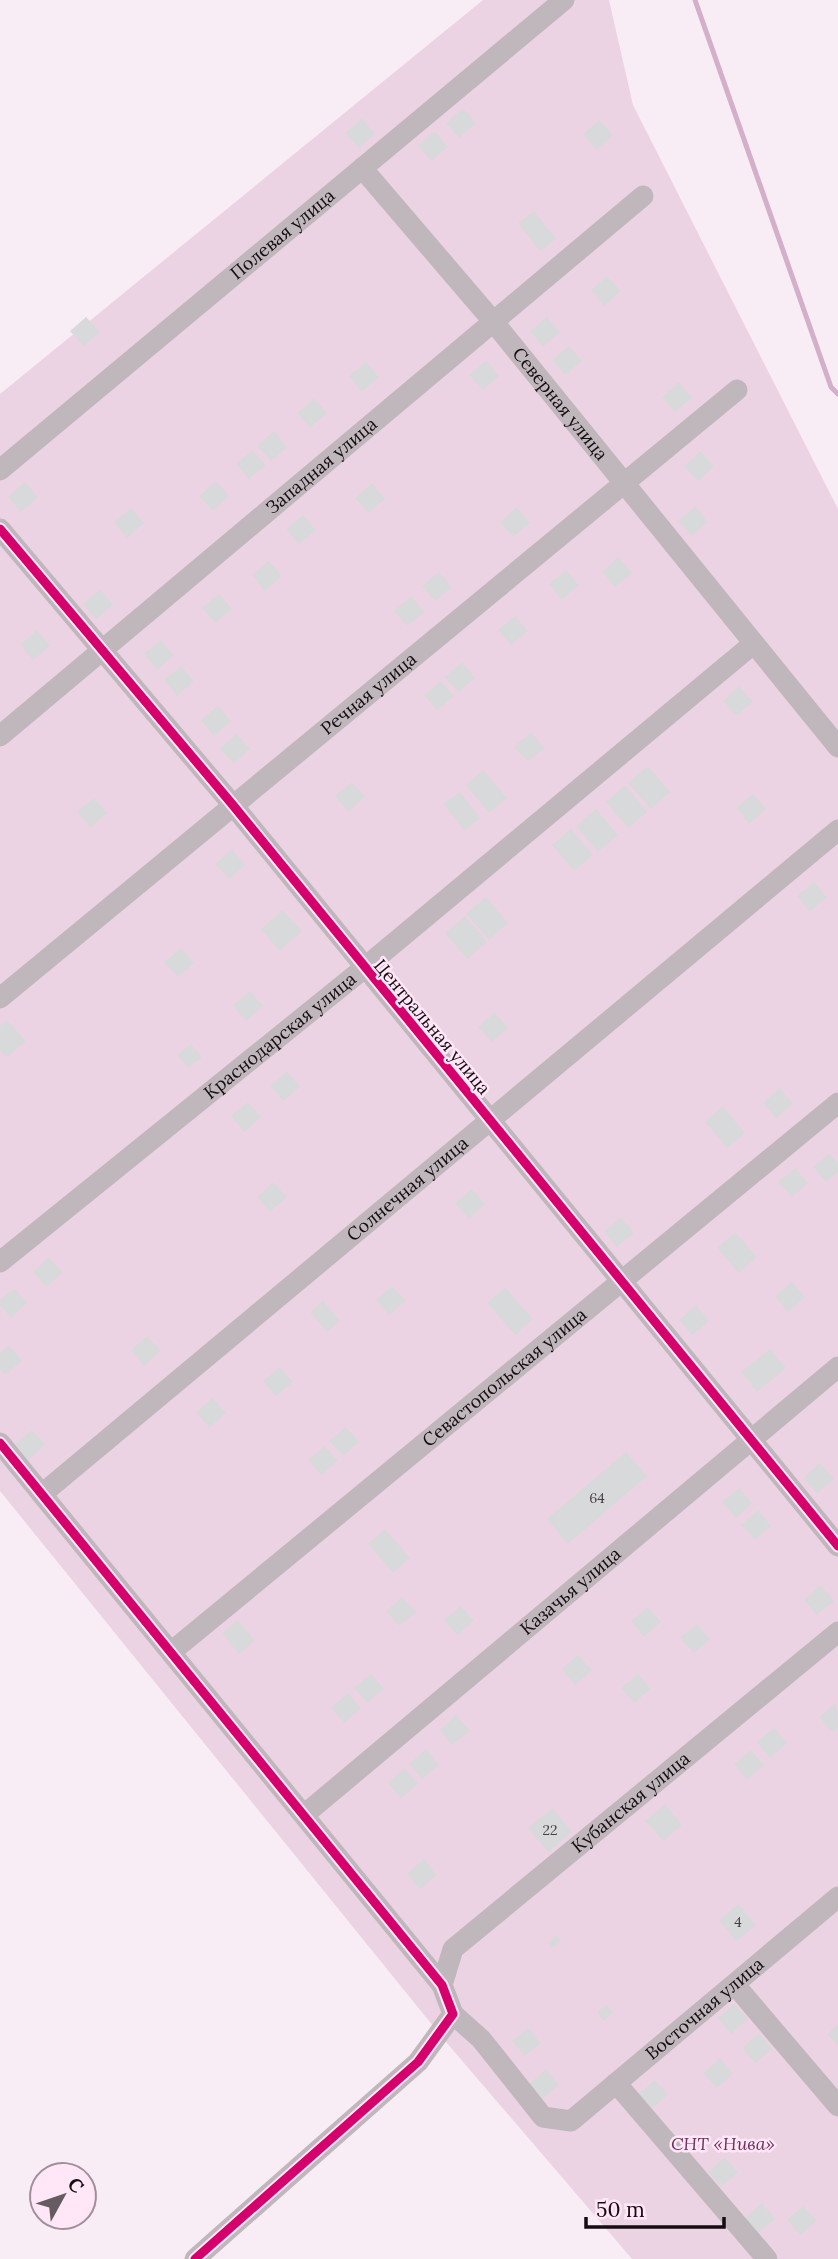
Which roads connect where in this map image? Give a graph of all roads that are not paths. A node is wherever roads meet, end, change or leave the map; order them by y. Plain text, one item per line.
1 (564, 0) edge
2 (362, 168) junction
3 (643, 196) dead end
4 (492, 320) junction
5 (737, 390) dead end
6 (0, 470) edge
7 (624, 485) junction
8 (0, 529) edge
9 (753, 644) junction
10 (102, 652) junction
11 (0, 736) edge
12 (838, 747) edge
13 (232, 804) junction
14 (838, 830) edge
15 (363, 969) junction
16 (0, 998) edge
17 (838, 1103) edge
18 (491, 1122) junction
19 (0, 1262) edge
20 (622, 1282) junction
21 (838, 1367) edge
22 (749, 1441) junction
23 (0, 1443) edge
24 (42, 1494) junction
25 (838, 1546) edge
26 (838, 1632) edge
27 (171, 1652) junction
28 (304, 1815) junction
29 (838, 1897) edge
30 (442, 1984) junction
31 (735, 1985) junction
32 (453, 2014) junction
33 (616, 2082) junction
34 (838, 2106) edge
35 (195, 2259) edge
36 (767, 2259) edge

1 - 2 street, Полевая улица
2 - 4 street, Северная улица
2 - 6 street, Полевая улица
3 - 4 street, Западная улица
4 - 7 street, Северная улица
4 - 10 street, Западная улица
5 - 7 street, Речная улица
7 - 9 street, Северная улица
7 - 13 street, Речная улица
8 - 10 street, Центральная улица
9 - 12 street, Северная улица
9 - 15 street, Краснодарская улица
10 - 11 street, Западная улица
10 - 13 street, Центральная улица
13 - 15 street, Центральная улица
13 - 16 street, Речная улица
14 - 18 street, Солнечная улица
15 - 18 street, Центральная улица
15 - 19 street, Краснодарская улица
17 - 20 street, Севастопольская улица
18 - 20 street, Центральная улица
18 - 24 street, Солнечная улица
20 - 22 street, Центральная улица
20 - 27 street, Севастопольская улица
21 - 22 street, Казачья улица
22 - 25 street, Центральная улица
22 - 28 street, Казачья улица
23 - 24 street
24 - 27 street
26 - 30 street, Кубанская улица
27 - 28 street
28 - 30 street
29 - 31 street, Восточная улица
30 - 32 street
31 - 33 street, Восточная улица
31 - 34 street
32 - 33 street, Восточная улица
32 - 35 street
33 - 36 street

